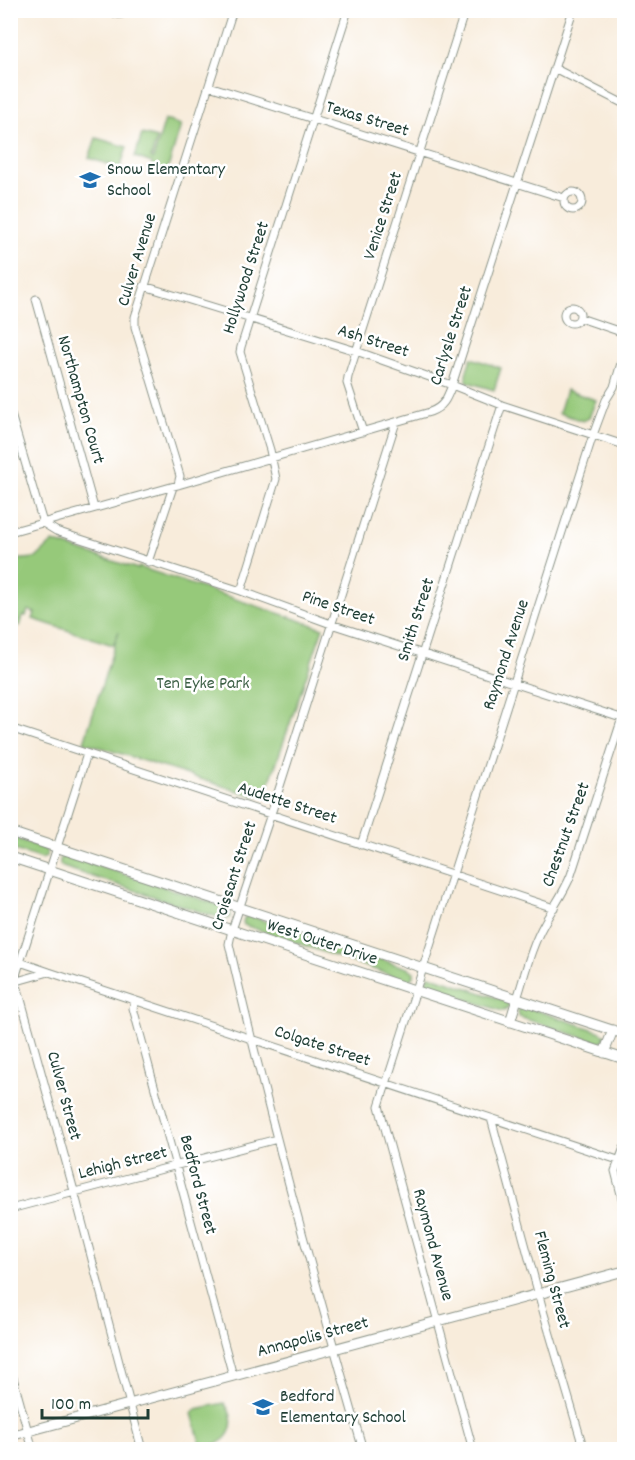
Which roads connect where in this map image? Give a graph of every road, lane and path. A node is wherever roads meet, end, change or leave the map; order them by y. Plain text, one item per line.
1 (100, 10) edge
2 (132, 10) edge
3 (233, 10) edge
4 (348, 10) edge
5 (465, 10) edge
6 (573, 10) edge
7 (554, 68) junction
8 (209, 86) junction
9 (624, 104) edge
10 (314, 119) junction
11 (420, 152) junction
12 (517, 184) junction
13 (564, 198) dead end
14 (144, 286) junction
15 (36, 299) dead end
16 (580, 318) dead end
17 (250, 319) junction
18 (624, 333) edge
19 (356, 351) junction
20 (624, 353) edge
21 (452, 385) junction
22 (502, 405) junction
23 (10, 411) edge
24 (396, 422) junction
25 (363, 432) junction
26 (593, 435) junction
27 (624, 445) edge
28 (271, 458) junction
29 (176, 486) junction
30 (94, 508) junction
31 (43, 523) junction
32 (10, 532) edge
33 (148, 562) junction
34 (241, 591) junction
35 (331, 624) junction
36 (423, 654) junction
37 (514, 684) junction
38 (624, 716) edge
39 (10, 728) edge
40 (87, 754) junction
41 (270, 814) junction
42 (10, 832) edge
43 (361, 845) junction
44 (57, 847) junction
45 (10, 857) edge
46 (49, 869) junction
47 (453, 875) junction
48 (240, 908) junction
49 (554, 908) junction
50 (232, 930) junction
51 (20, 962) junction
52 (423, 968) junction
53 (49, 972) junction
54 (13, 982) edge
55 (416, 991) junction
56 (517, 999) junction
57 (135, 1001) junction
58 (510, 1022) junction
59 (613, 1030) junction
60 (624, 1034) edge
61 (251, 1040) junction
62 (604, 1053) junction
63 (624, 1059) edge
64 (386, 1084) junction
65 (491, 1118) junction
66 (277, 1139) junction
67 (624, 1148) edge
68 (622, 1161) edge
69 (176, 1166) junction
70 (74, 1191) junction
71 (624, 1206) edge
72 (10, 1209) edge
73 (624, 1271) edge
74 (539, 1294) junction
75 (438, 1321) junction
76 (334, 1349) junction
77 (10, 1367) edge
78 (233, 1376) junction
79 (130, 1404) junction
80 (28, 1431) junction
81 (10, 1436) edge
82 (33, 1449) edge
83 (142, 1449) edge
84 (363, 1449) edge
85 (473, 1449) edge
86 (584, 1449) edge

1 - 2 street
3 - 8 street, Culver Avenue
4 - 10 street, Hollywood Street
5 - 11 street, Venice Street
6 - 7 street, Carlysle Street
7 - 9 street
7 - 12 street, Carlysle Street
8 - 10 street, Texas Street
8 - 14 street, Culver Avenue
10 - 11 street, Texas Street
10 - 17 street, Hollywood Street
11 - 12 street, Texas Street
11 - 19 street, Venice Street
12 - 13 street, Texas Street
12 - 21 street, Carlysle Street
14 - 17 street, Ash Street
14 - 29 street, Culver Avenue
15 - 30 street, Northampton Court
16 - 18 street
17 - 19 street, Ash Street
17 - 28 street, Hollywood Street
19 - 21 street, Ash Street
19 - 25 street, Venice Street
20 - 26 street, Raymond Avenue
21 - 22 street, Ash Street
21 - 24 street, Carlysle Street
22 - 26 street, Ash Street
22 - 36 street, Smith Street
23 - 31 street
24 - 25 street, Carlysle Street
24 - 35 street, Croissant Street
25 - 28 street, Carlysle Street
26 - 27 street, Ash Street
26 - 37 street, Raymond Avenue
28 - 29 street, Carlysle Street
28 - 34 street, Hollywood Street
29 - 30 street, Carlysle Street
29 - 33 street, Culver Avenue
30 - 31 street, Carlysle Street
31 - 32 street, Carlysle Street
31 - 33 street, Pine Street
33 - 34 street, Pine Street
34 - 35 street, Pine Street
35 - 36 street, Pine Street
35 - 41 street, Croissant Street
36 - 37 street, Pine Street
36 - 43 street, Smith Street
37 - 38 street, Pine Street
37 - 47 street, Raymond Avenue
38 - 49 street, Chestnut Street
39 - 40 street, Audette Street
40 - 41 street, Audette Street
40 - 44 street, Culver Street
41 - 43 street, Audette Street
41 - 48 street, Croissant Street
42 - 44 main road, West Outer Drive
43 - 47 street, Audette Street
44 - 46 street, Culver Street
44 - 48 main road, West Outer Drive
45 - 46 main road, West Outer Drive
46 - 50 main road, West Outer Drive
46 - 51 street, Culver Street
47 - 49 street, Audette Street
47 - 52 street, Raymond Avenue
48 - 50 street, Croissant Street
48 - 52 main road, West Outer Drive
49 - 56 street, Chestnut Street
50 - 55 main road, West Outer Drive
50 - 61 street, Croissant Street
51 - 53 street, Colgate Street
51 - 54 street, Culver Street
52 - 55 street, Raymond Avenue
52 - 56 main road, West Outer Drive
53 - 54 street
53 - 57 street, Colgate Street
54 - 70 street, Culver Street
55 - 58 main road, West Outer Drive
55 - 64 street, Raymond Avenue
56 - 58 main road
56 - 59 main road, West Outer Drive
57 - 61 street, Colgate Street
57 - 69 street, Bedford Street
58 - 62 main road, West Outer Drive
59 - 60 main road, West Outer Drive
59 - 62 main road
61 - 64 street, Colgate Street
61 - 66 street, Croissant Street
62 - 63 main road, West Outer Drive
64 - 65 street, Colgate Street
64 - 75 street, Raymond Avenue
65 - 68 street, Colgate Street
65 - 74 street, Fleming Street
66 - 69 street, Lehigh Street
66 - 76 street, Croissant Street
67 - 68 street
68 - 71 street
69 - 70 street, Lehigh Street
69 - 78 street, Bedford Street
70 - 72 street, Lehigh Street
70 - 79 street, Culver Street
73 - 74 main road, Annapolis Street
74 - 75 main road, Annapolis Street
74 - 86 street, Fleming Street
75 - 76 main road, Annapolis Street
75 - 85 street, Raymond Avenue
76 - 78 main road, Annapolis Street
76 - 84 street, Croissant Street
77 - 80 street
78 - 79 main road, Annapolis Street
79 - 80 main road, Annapolis Street
79 - 83 street, Culver Street
80 - 81 main road, Annapolis Street
80 - 82 street

